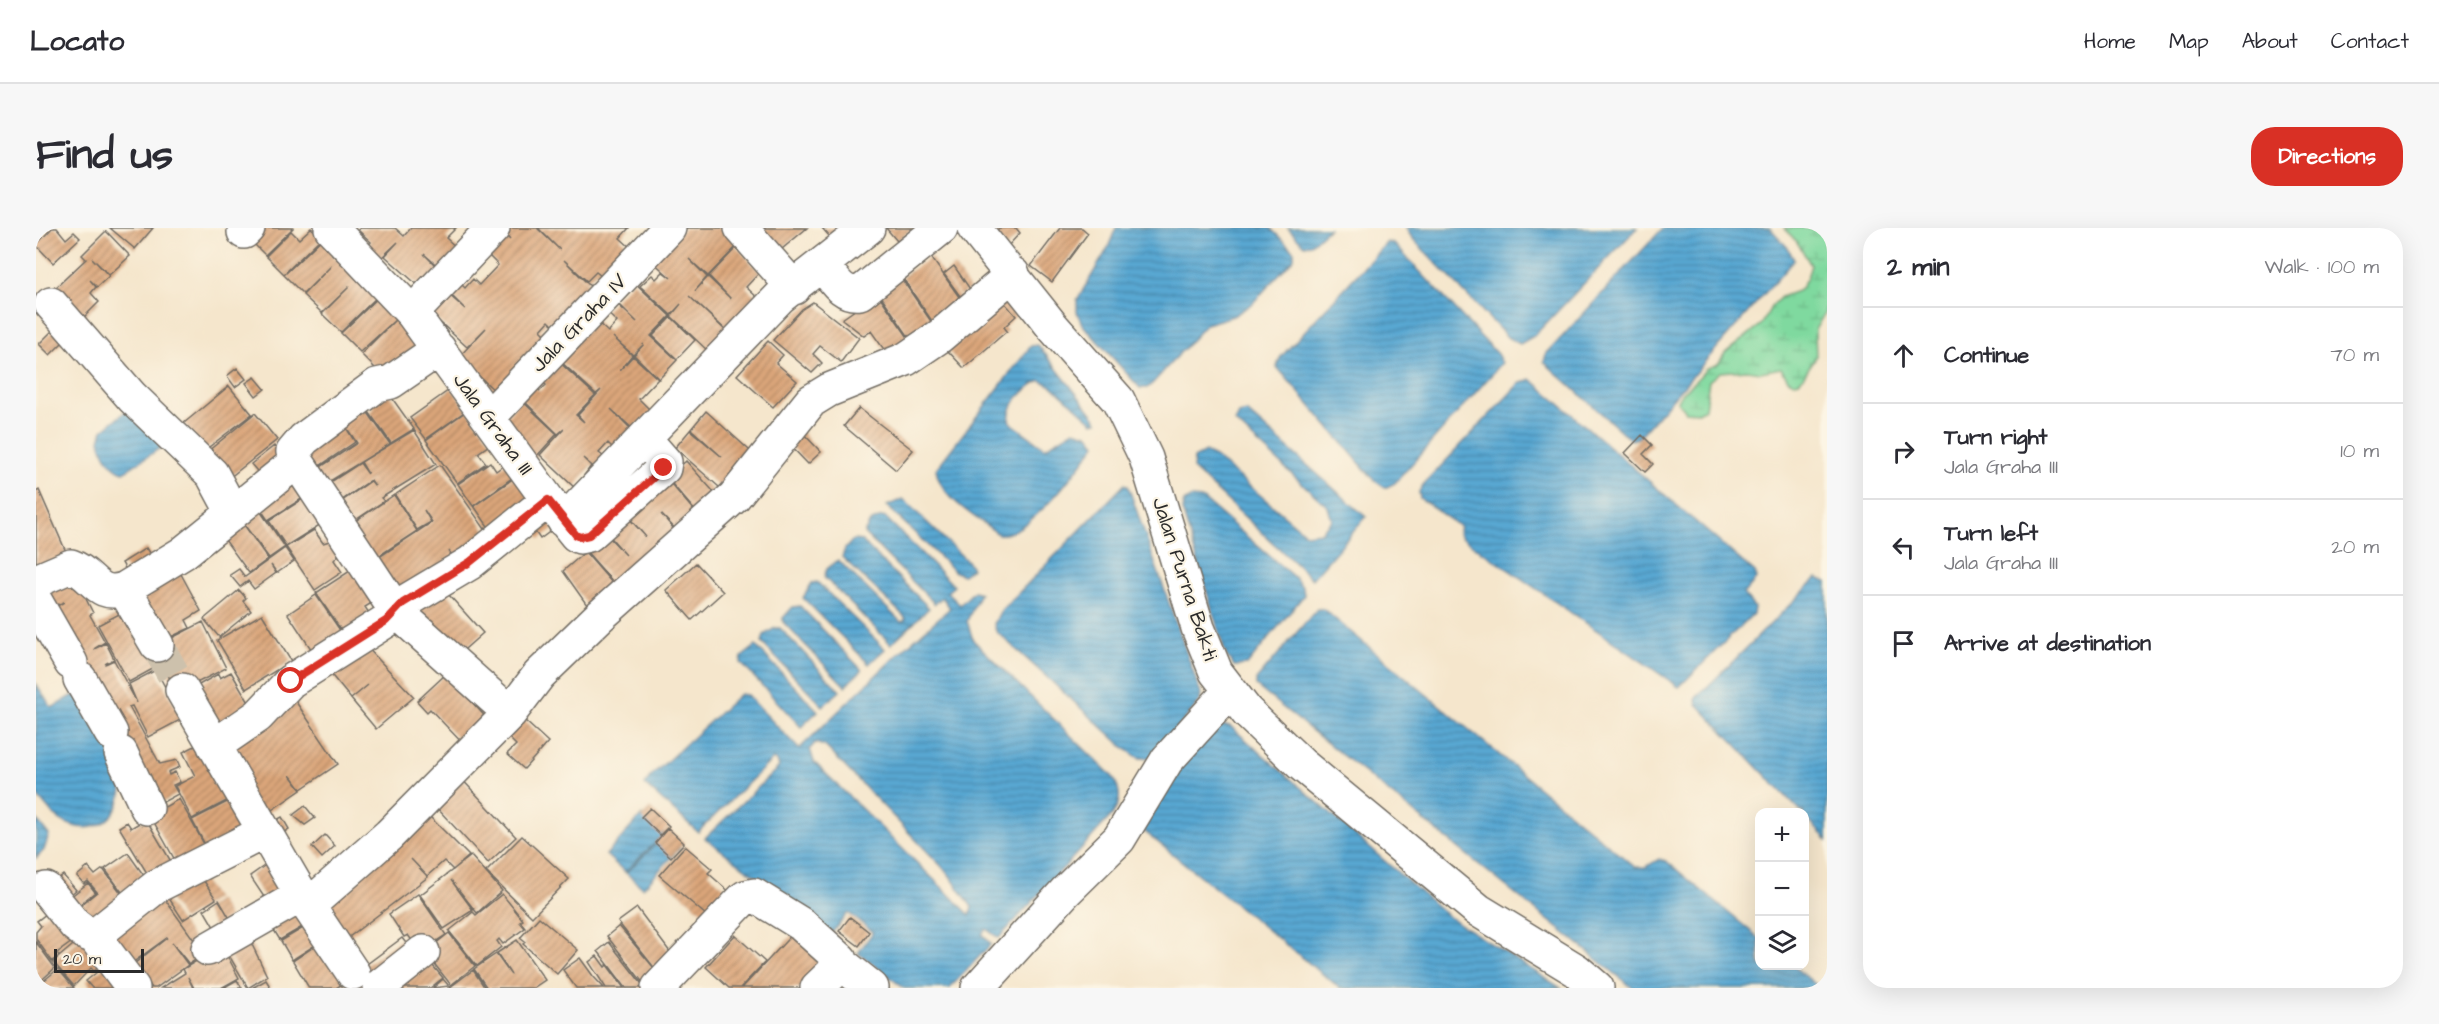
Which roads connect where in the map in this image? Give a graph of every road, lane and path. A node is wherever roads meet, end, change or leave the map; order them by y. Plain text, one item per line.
1 (331, 228) edge
2 (493, 228) edge
3 (669, 228) edge
4 (741, 228) edge
5 (868, 228) edge
6 (941, 228) edge
7 (974, 228) edge
8 (823, 266) junction
9 (1013, 274) junction
10 (794, 288) junction
11 (51, 304) dead end
12 (412, 313) junction
13 (439, 349) junction
14 (489, 417) junction
15 (296, 462) junction
16 (556, 511) junction
17 (233, 513) junction
18 (46, 577) edge
19 (124, 589) junction
20 (36, 602) edge
21 (396, 611) junction
22 (157, 645) tunnel mouth
23 (182, 690) tunnel mouth
24 (1230, 691) junction
25 (510, 713) junction
26 (214, 746) junction
27 (147, 808) dead end
28 (264, 832) junction
29 (46, 890) dead end
30 (305, 900) junction
31 (95, 933) junction
32 (208, 949) dead end
33 (423, 952) dead end
34 (842, 964) junction
35 (133, 988) edge
36 (658, 988) edge
37 (816, 988) edge
38 (872, 988) edge
39 (978, 988) edge
40 (1597, 988) edge

1 - 12 street, Jala Graha III
2 - 12 street
3 - 14 street, Jala Graha IV
4 - 10 street
5 - 8 street
6 - 8 street
7 - 9 street, Jalan Purna Bakti
8 - 10 street
9 - 24 street, Jalan Purna Bakti
9 - 25 street
10 - 16 street, Jala Graha III
11 - 17 street
12 - 13 street, Jala Graha III
13 - 14 street, Jala Graha III
13 - 15 street
14 - 16 street, Jala Graha III
15 - 17 street
15 - 21 street
16 - 21 street
17 - 19 street
18 - 19 street
19 - 22 street
20 - 27 street
21 - 25 street
21 - 26 street
23 - 26 street
24 - 39 street
24 - 40 street, Jalan Purna Bakti
25 - 30 street
26 - 28 street
28 - 30 street
28 - 31 street
29 - 31 street
30 - 32 street
30 - 33 street
31 - 35 street
34 - 36 street
34 - 37 street
34 - 38 street

